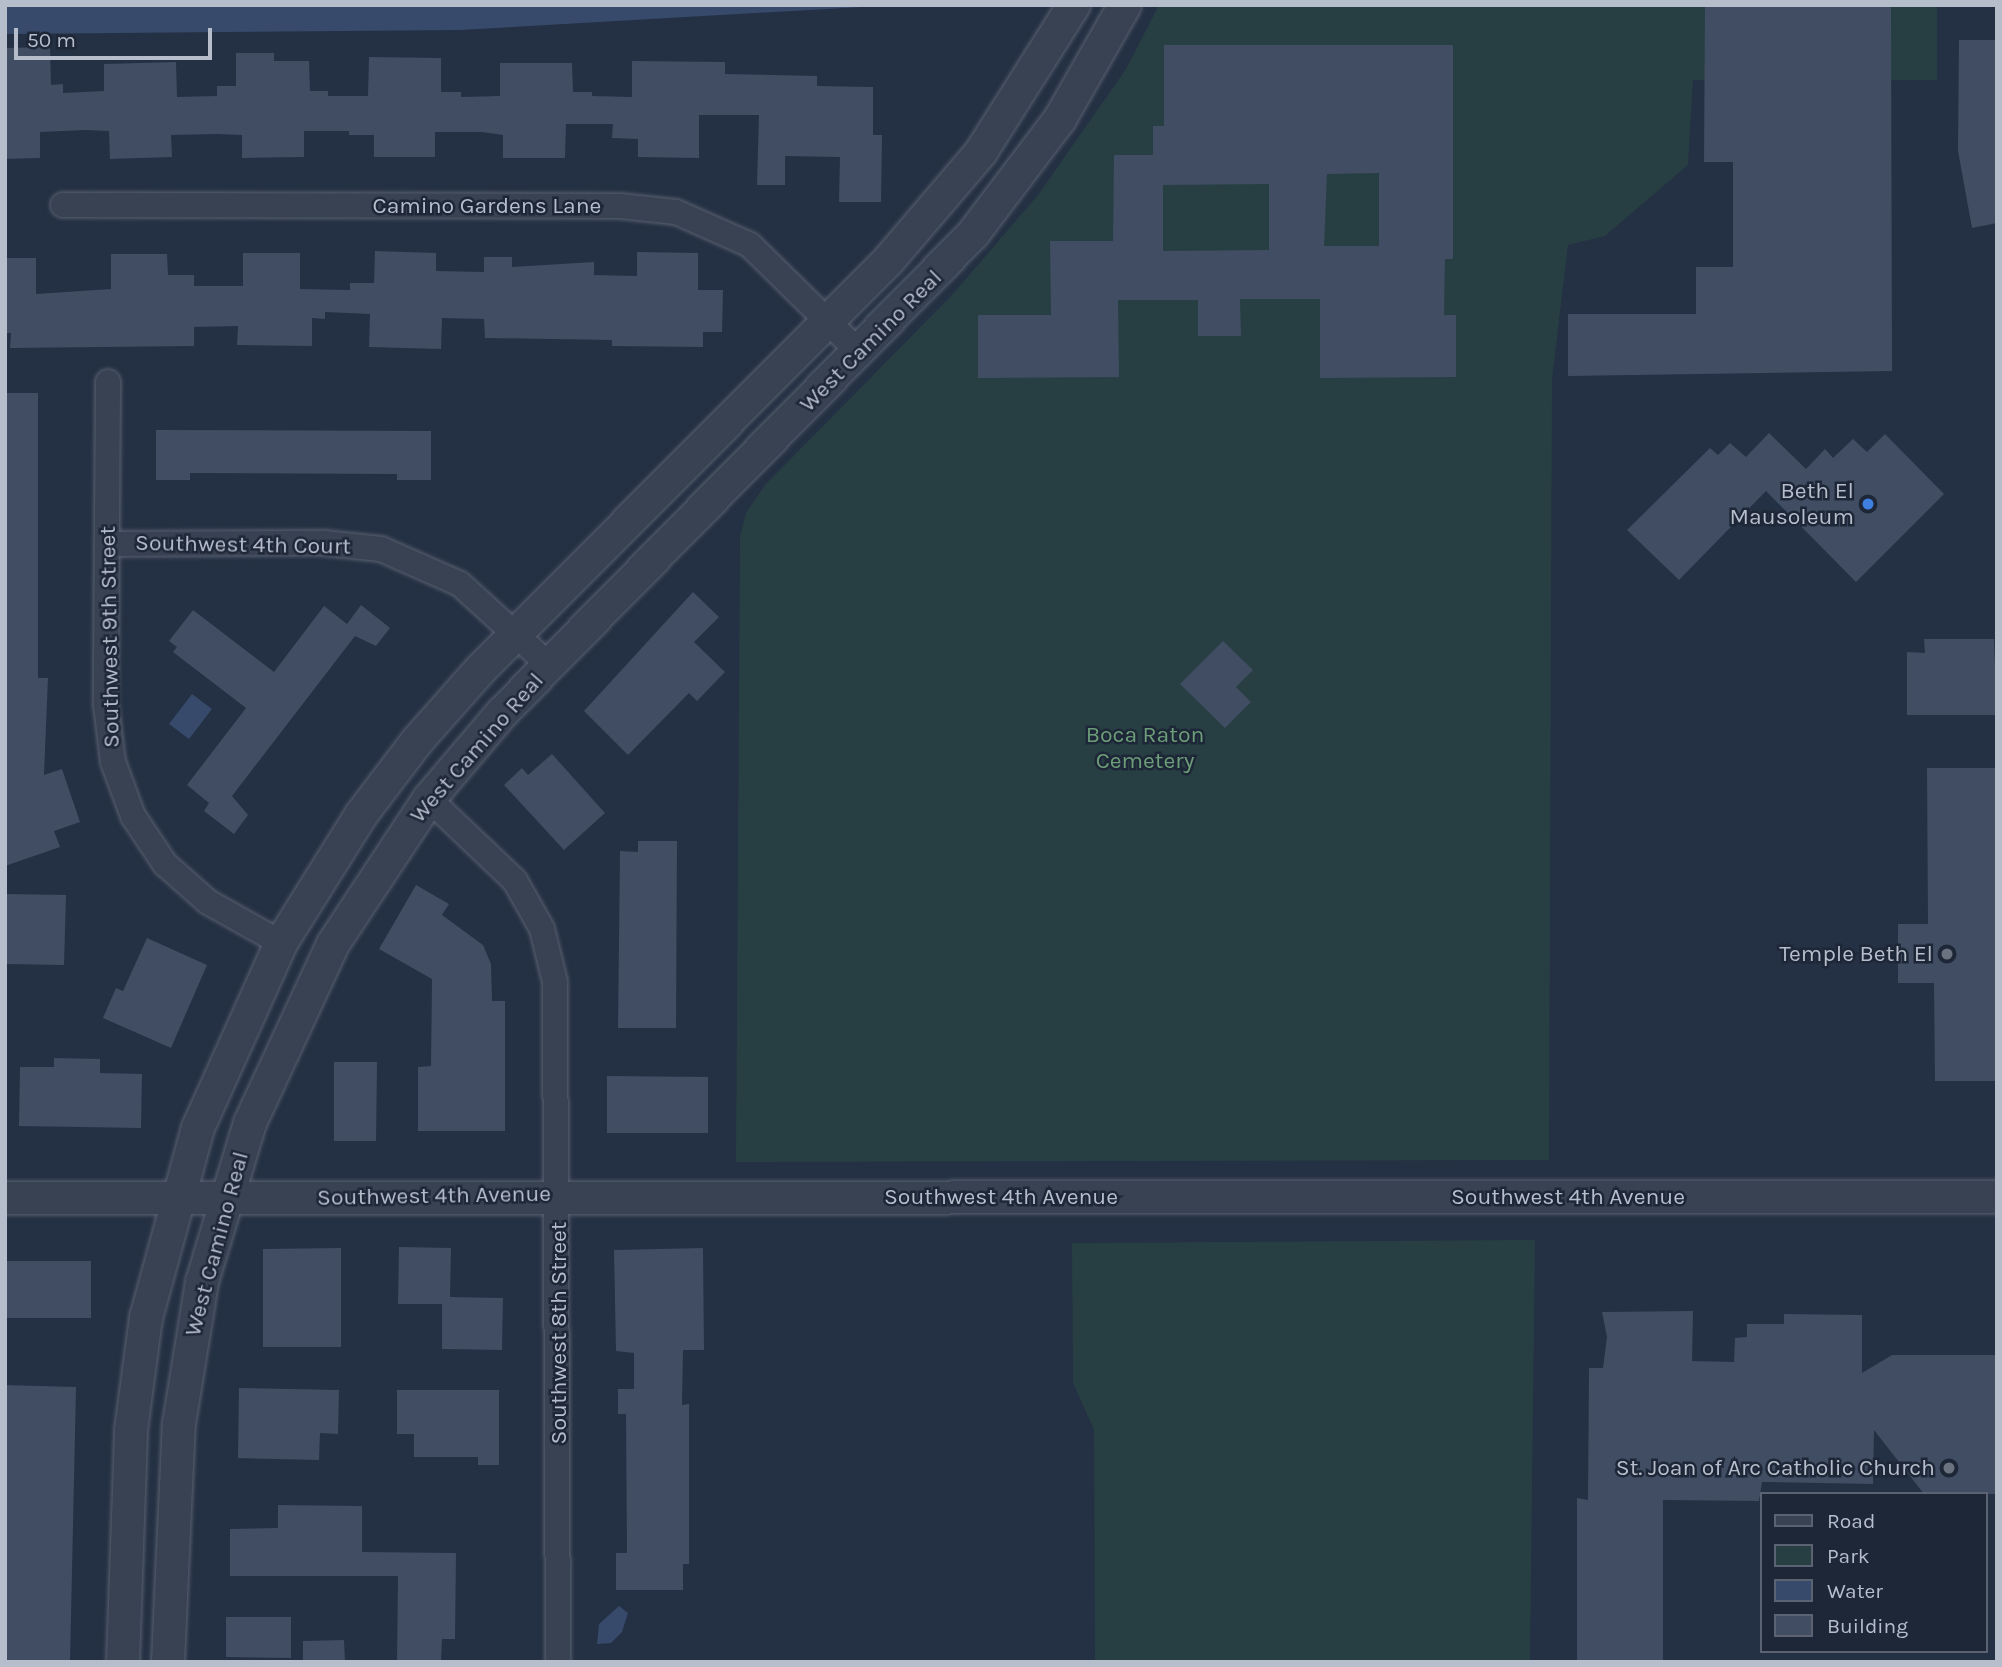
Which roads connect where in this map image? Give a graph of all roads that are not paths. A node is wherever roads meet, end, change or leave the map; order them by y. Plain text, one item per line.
1 (1074, 5) edge
2 (1125, 5) edge
3 (63, 205) dead end
4 (829, 321) junction
5 (860, 353) junction
6 (108, 382) dead end
7 (107, 544) junction
8 (517, 633) junction
9 (549, 665) junction
10 (429, 799) junction
11 (281, 943) junction
12 (559, 1194) junction
13 (1997, 1197) edge
14 (5, 1198) edge
15 (176, 1198) junction
16 (225, 1198) junction
17 (124, 1662) edge
18 (168, 1662) edge
19 (558, 1662) edge

1 - 4 street, West Camino Real
2 - 5 street, West Camino Real
3 - 4 street, Camino Gardens Lane
4 - 5 street, Camino Gardens Lane
4 - 8 street, West Camino Real
5 - 9 street, West Camino Real
6 - 7 street, Southwest 9th Street
7 - 8 street, Southwest 4th Court
7 - 11 street, Southwest 9th Street
8 - 9 street, Southwest 4th Court
8 - 11 street, West Camino Real
9 - 10 street, West Camino Real
10 - 12 street, Southwest 8th Street
10 - 16 street, West Camino Real
11 - 15 street, West Camino Real
12 - 13 street, Southwest 4th Avenue
12 - 16 street, Southwest 4th Avenue
12 - 19 street, Southwest 8th Street
14 - 15 street, Southwest 4th Avenue
15 - 16 street, Southwest 4th Avenue
15 - 17 street, West Camino Real
16 - 18 street, West Camino Real

